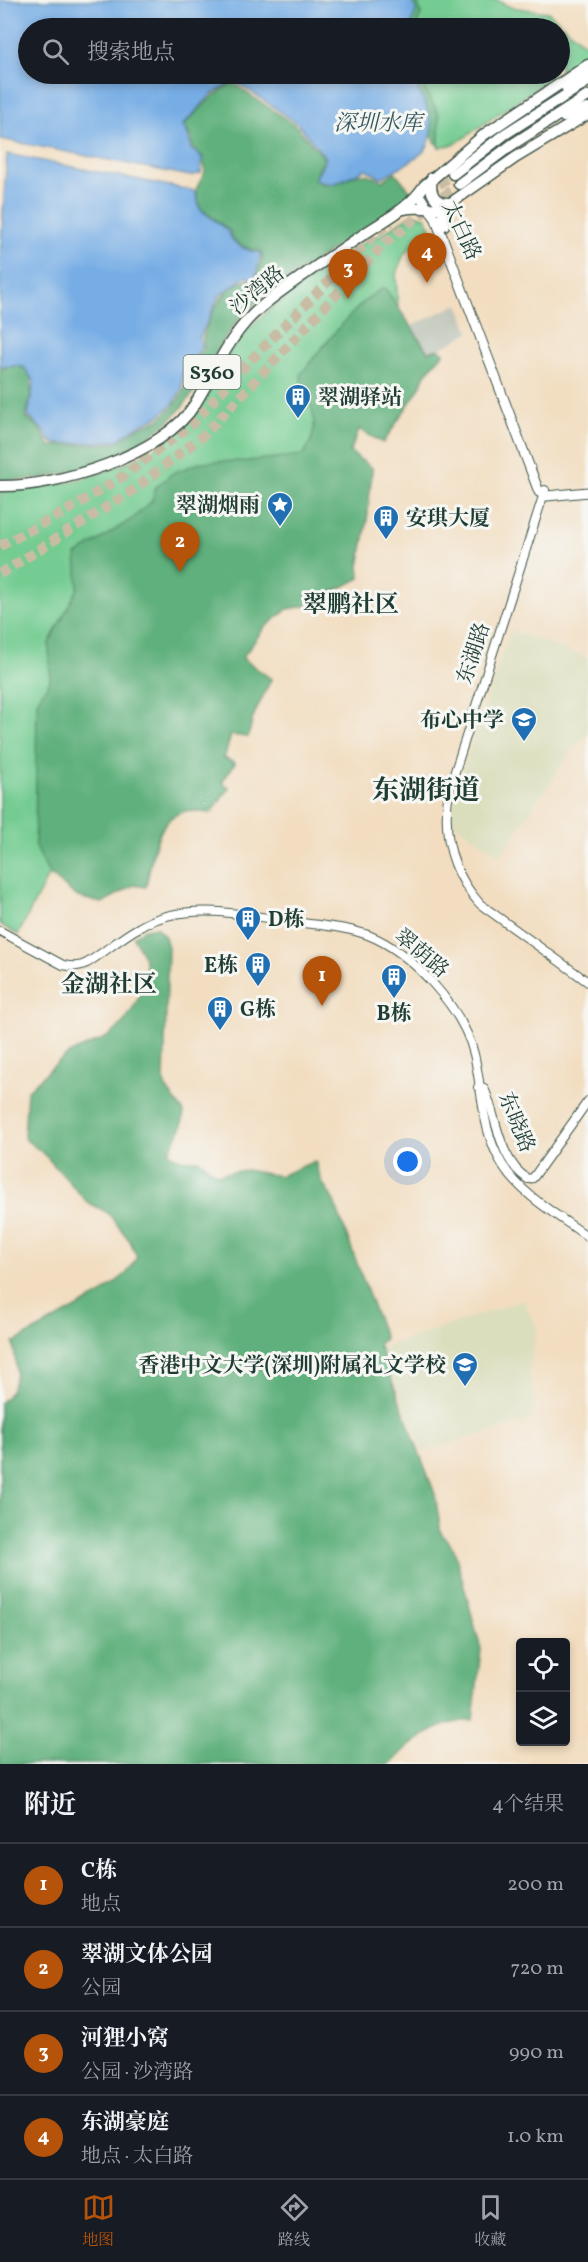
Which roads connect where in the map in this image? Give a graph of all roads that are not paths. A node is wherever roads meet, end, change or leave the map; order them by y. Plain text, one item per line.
1 (588, 65) edge
2 (588, 71) edge
3 (570, 77) edge
4 (588, 81) edge
5 (560, 84) edge
6 (569, 84) edge
7 (570, 84) edge
8 (588, 96) edge
9 (588, 109) edge
10 (588, 114) edge
11 (534, 115) junction
12 (544, 124) junction
13 (453, 174) tunnel mouth
14 (432, 178) junction
15 (459, 184) tunnel mouth
16 (419, 195) junction
17 (453, 203) junction
18 (431, 208) junction
19 (404, 209) junction
20 (444, 225) junction
21 (458, 270) junction
22 (0, 486) edge
23 (588, 487) edge
24 (588, 492) edge
25 (544, 493) junction
26 (0, 931) edge
27 (588, 982) edge
28 (478, 1087) junction
29 (588, 1101) edge
30 (588, 1238) edge

1 - 3 main road, 沙湾路 / S360
2 - 7 main road
4 - 11 main road
5 - 14 main road, 沙湾路 / S360
6 - 11 main road
8 - 12 main road
9 - 12 main road
10 - 17 main road, 沙湾路 / S360
11 - 13 main road
12 - 15 main road
14 - 16 main road, 沙湾路 / S360
14 - 17 main road
16 - 18 main road, 太白路
16 - 19 main road, 沙湾路 / S360
17 - 18 main road, 沙湾路 / S360
17 - 20 main road
18 - 19 main road, 沙湾路 / S360
18 - 20 main road, 太白路
18 - 21 main road, 太白路
19 - 22 main road, 沙湾路 / S360
20 - 21 main road, 太白路
21 - 25 main road, 太白路
23 - 25 main road
24 - 25 main road
25 - 27 street, 东湖路
26 - 28 street, 翠荫路
28 - 29 street, 东晓路
28 - 30 street, 翠荫路

